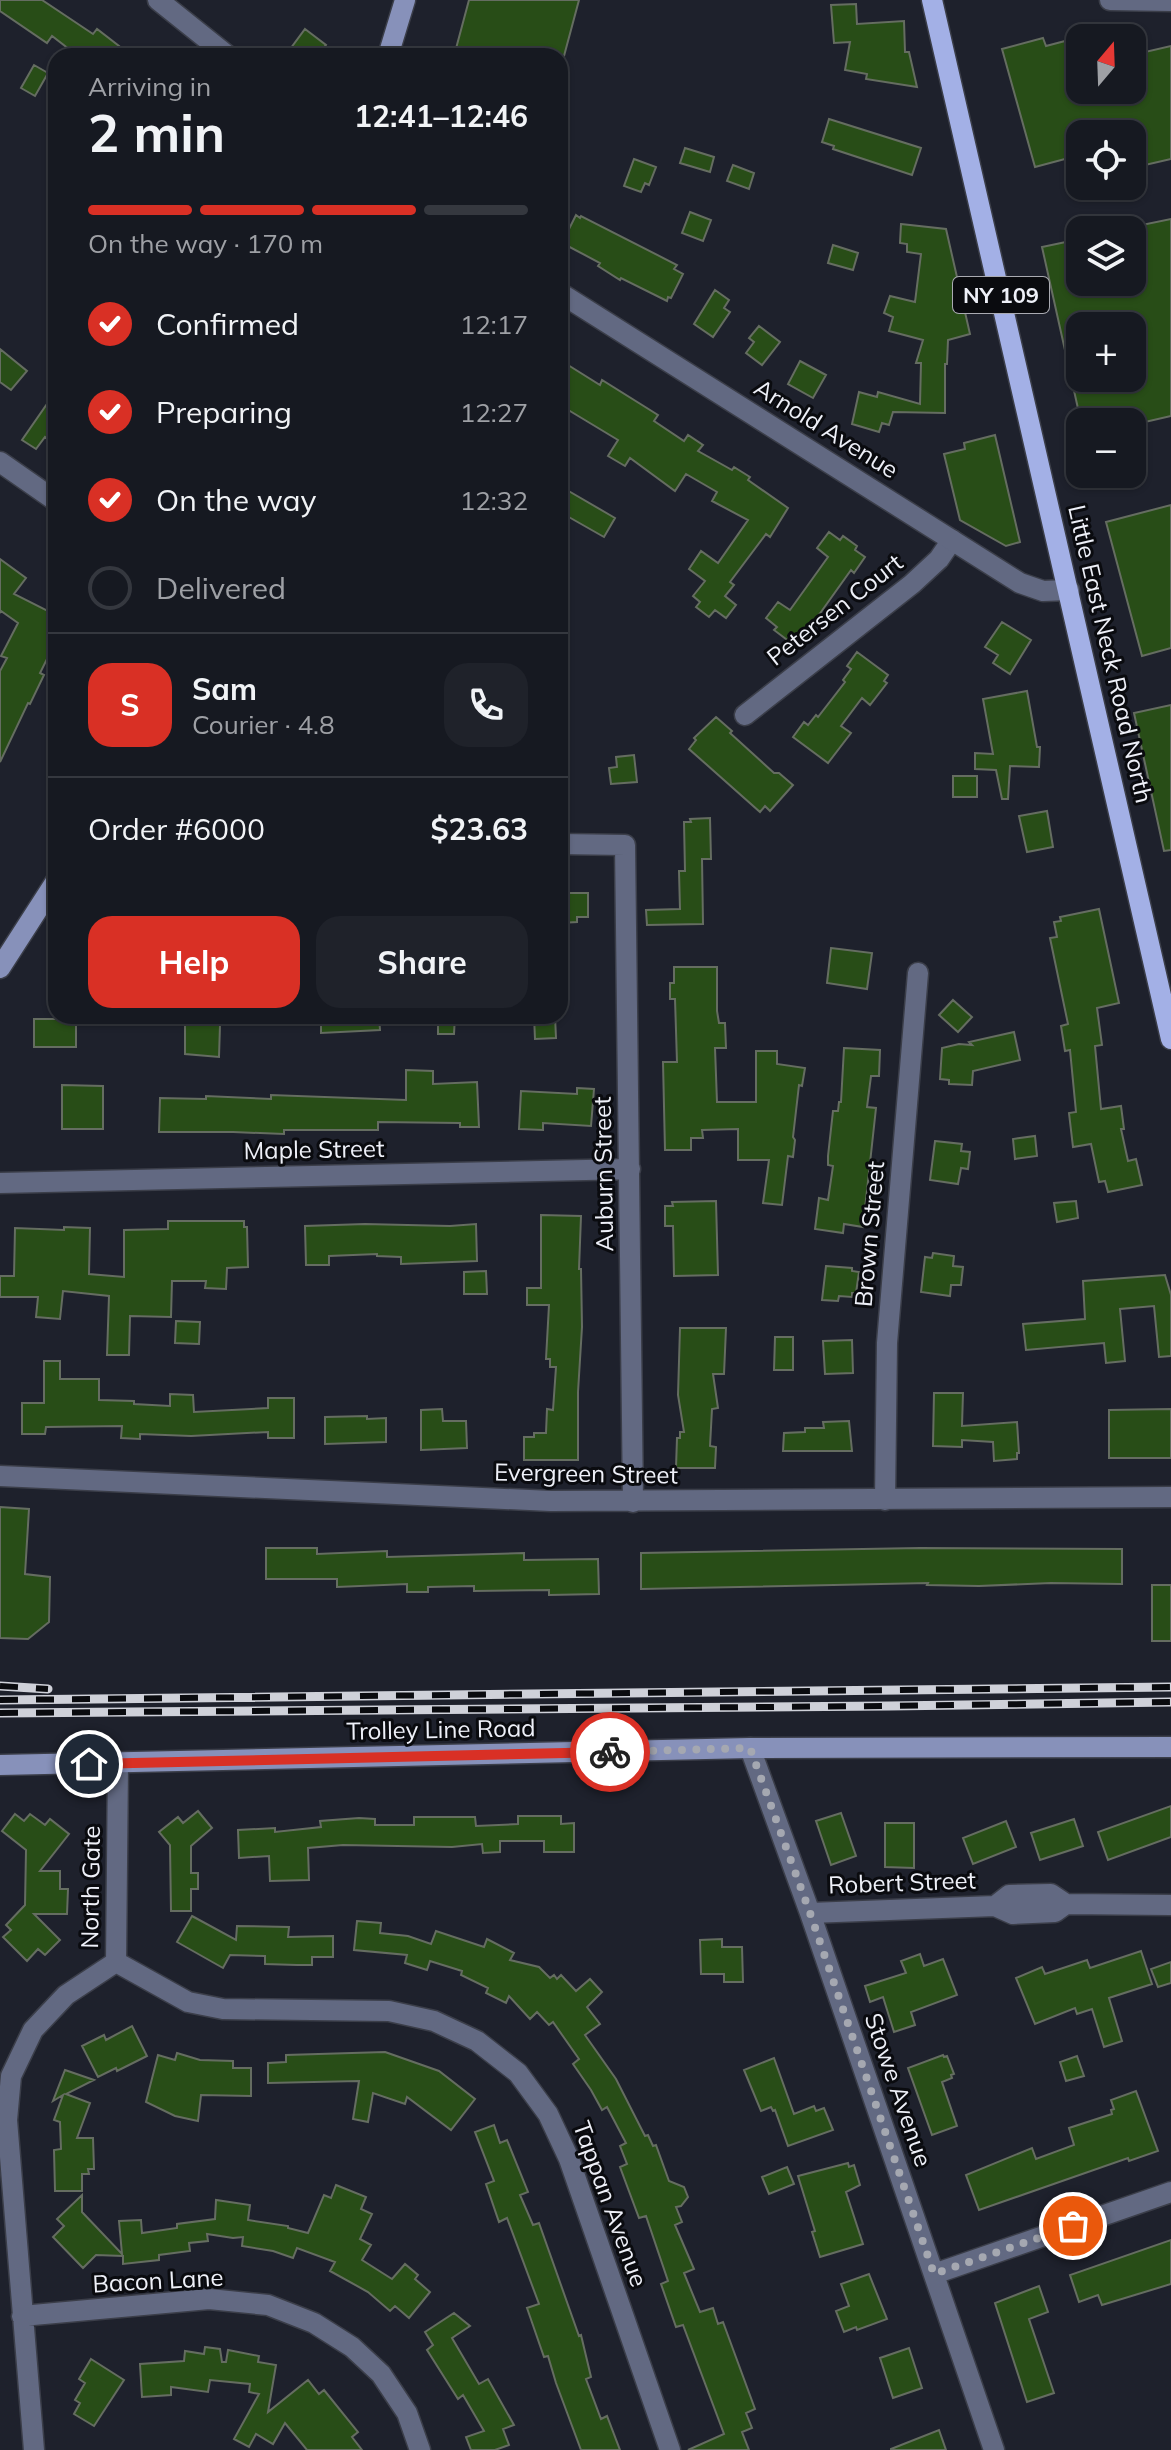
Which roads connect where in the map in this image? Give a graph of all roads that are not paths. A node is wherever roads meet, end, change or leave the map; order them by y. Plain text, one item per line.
1 (158, 0) edge
2 (405, 0) edge
3 (932, 0) edge
4 (1110, 0) edge
5 (1171, 1) edge
6 (218, 48) edge
7 (390, 48) edge
8 (568, 298) edge
9 (0, 462) edge
10 (48, 495) edge
11 (952, 540) junction
12 (1069, 590) junction
13 (745, 715) dead end
14 (568, 844) edge
15 (48, 893) edge
16 (0, 968) edge
17 (918, 973) dead end
18 (1170, 1031) edge
19 (630, 1169) junction
20 (0, 1183) edge
21 (0, 1476) edge
22 (1171, 1497) edge
23 (885, 1500) junction
24 (633, 1502) junction
25 (1171, 1747) edge
26 (750, 1748) junction
27 (118, 1764) junction
28 (0, 1765) edge
29 (1171, 1905) edge
30 (810, 1913) junction
31 (116, 1962) junction
32 (1171, 2192) edge
33 (934, 2274) junction
34 (22, 2316) junction
35 (34, 2450) edge
36 (420, 2450) edge
37 (670, 2450) edge
38 (994, 2450) edge

1 - 6 street
2 - 7 main road
3 - 12 main road, Little East Neck Road North / NY 109
4 - 5 street
8 - 11 street, Arnold Avenue
9 - 10 street
11 - 12 street, Arnold Avenue
11 - 13 street, Petersen Court
12 - 18 main road, Little East Neck Road North / NY 109
14 - 19 street, Auburn Street
15 - 16 main road
17 - 23 street, Brown Street
19 - 20 street, Maple Street
19 - 24 street, Auburn Street
21 - 24 street, Evergreen Street
22 - 23 street, Evergreen Street
23 - 24 street, Evergreen Street
25 - 26 main road, Trolley Line Road
26 - 27 main road, Trolley Line Road
26 - 30 street, Stowe Avenue
27 - 28 main road, Trolley Line Road
27 - 31 street, North Gate
29 - 30 street, Robert Street
30 - 33 street, Stowe Avenue
31 - 34 street
31 - 37 street, Tappan Avenue
32 - 33 street
33 - 38 street, Stowe Avenue
34 - 35 street
34 - 36 street, Bacon Lane

